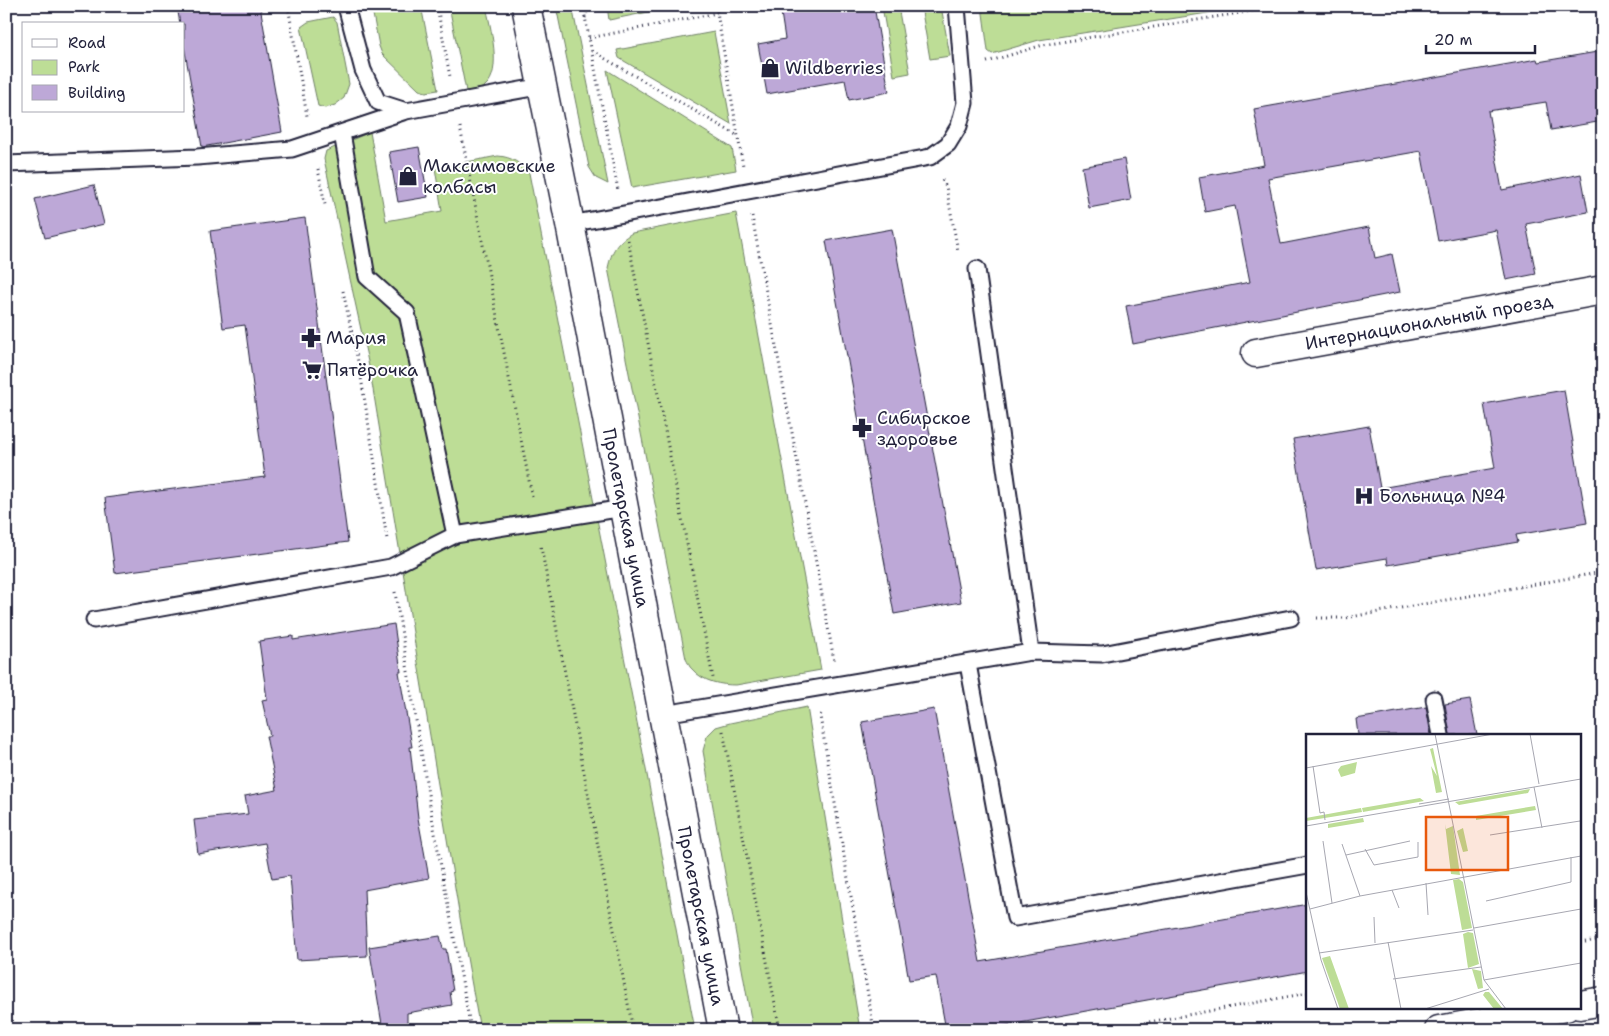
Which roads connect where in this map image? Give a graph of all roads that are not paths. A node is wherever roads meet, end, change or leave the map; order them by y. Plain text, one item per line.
1 (346, 6) edge
2 (526, 6) edge
3 (957, 6) edge
4 (543, 86) junction
5 (406, 111) junction
6 (342, 133) junction
7 (6, 164) edge
8 (570, 224) junction
9 (977, 269) road end
10 (1603, 290) edge
11 (1256, 353) dead end
12 (624, 508) junction
13 (455, 535) junction
14 (1291, 618) road end
15 (94, 620) dead end
16 (1031, 652) junction
17 (968, 664) junction
18 (1434, 698) dead end
19 (664, 714) junction
20 (1441, 734) edge
21 (1306, 865) edge
22 (1603, 1001) edge
23 (1582, 1005) edge
24 (1554, 1008) edge
25 (1497, 1013) edge
26 (722, 1030) edge
27 (1439, 1030) edge

1 - 5 lane
2 - 4 main road, Пролетарская улица
3 - 8 lane
4 - 5 lane
4 - 8 main road, Пролетарская улица
5 - 6 lane
6 - 7 lane
6 - 13 lane
8 - 12 main road, Пролетарская улица
9 - 16 lane
10 - 11 main road, Интернациональный проезд
12 - 13 lane
12 - 19 main road, Пролетарская улица
13 - 15 lane
14 - 16 lane
16 - 17 lane
17 - 19 lane
17 - 21 lane
18 - 20 lane
19 - 26 main road, Пролетарская улица
22 - 23 main road
24 - 25 main road
25 - 27 main road

